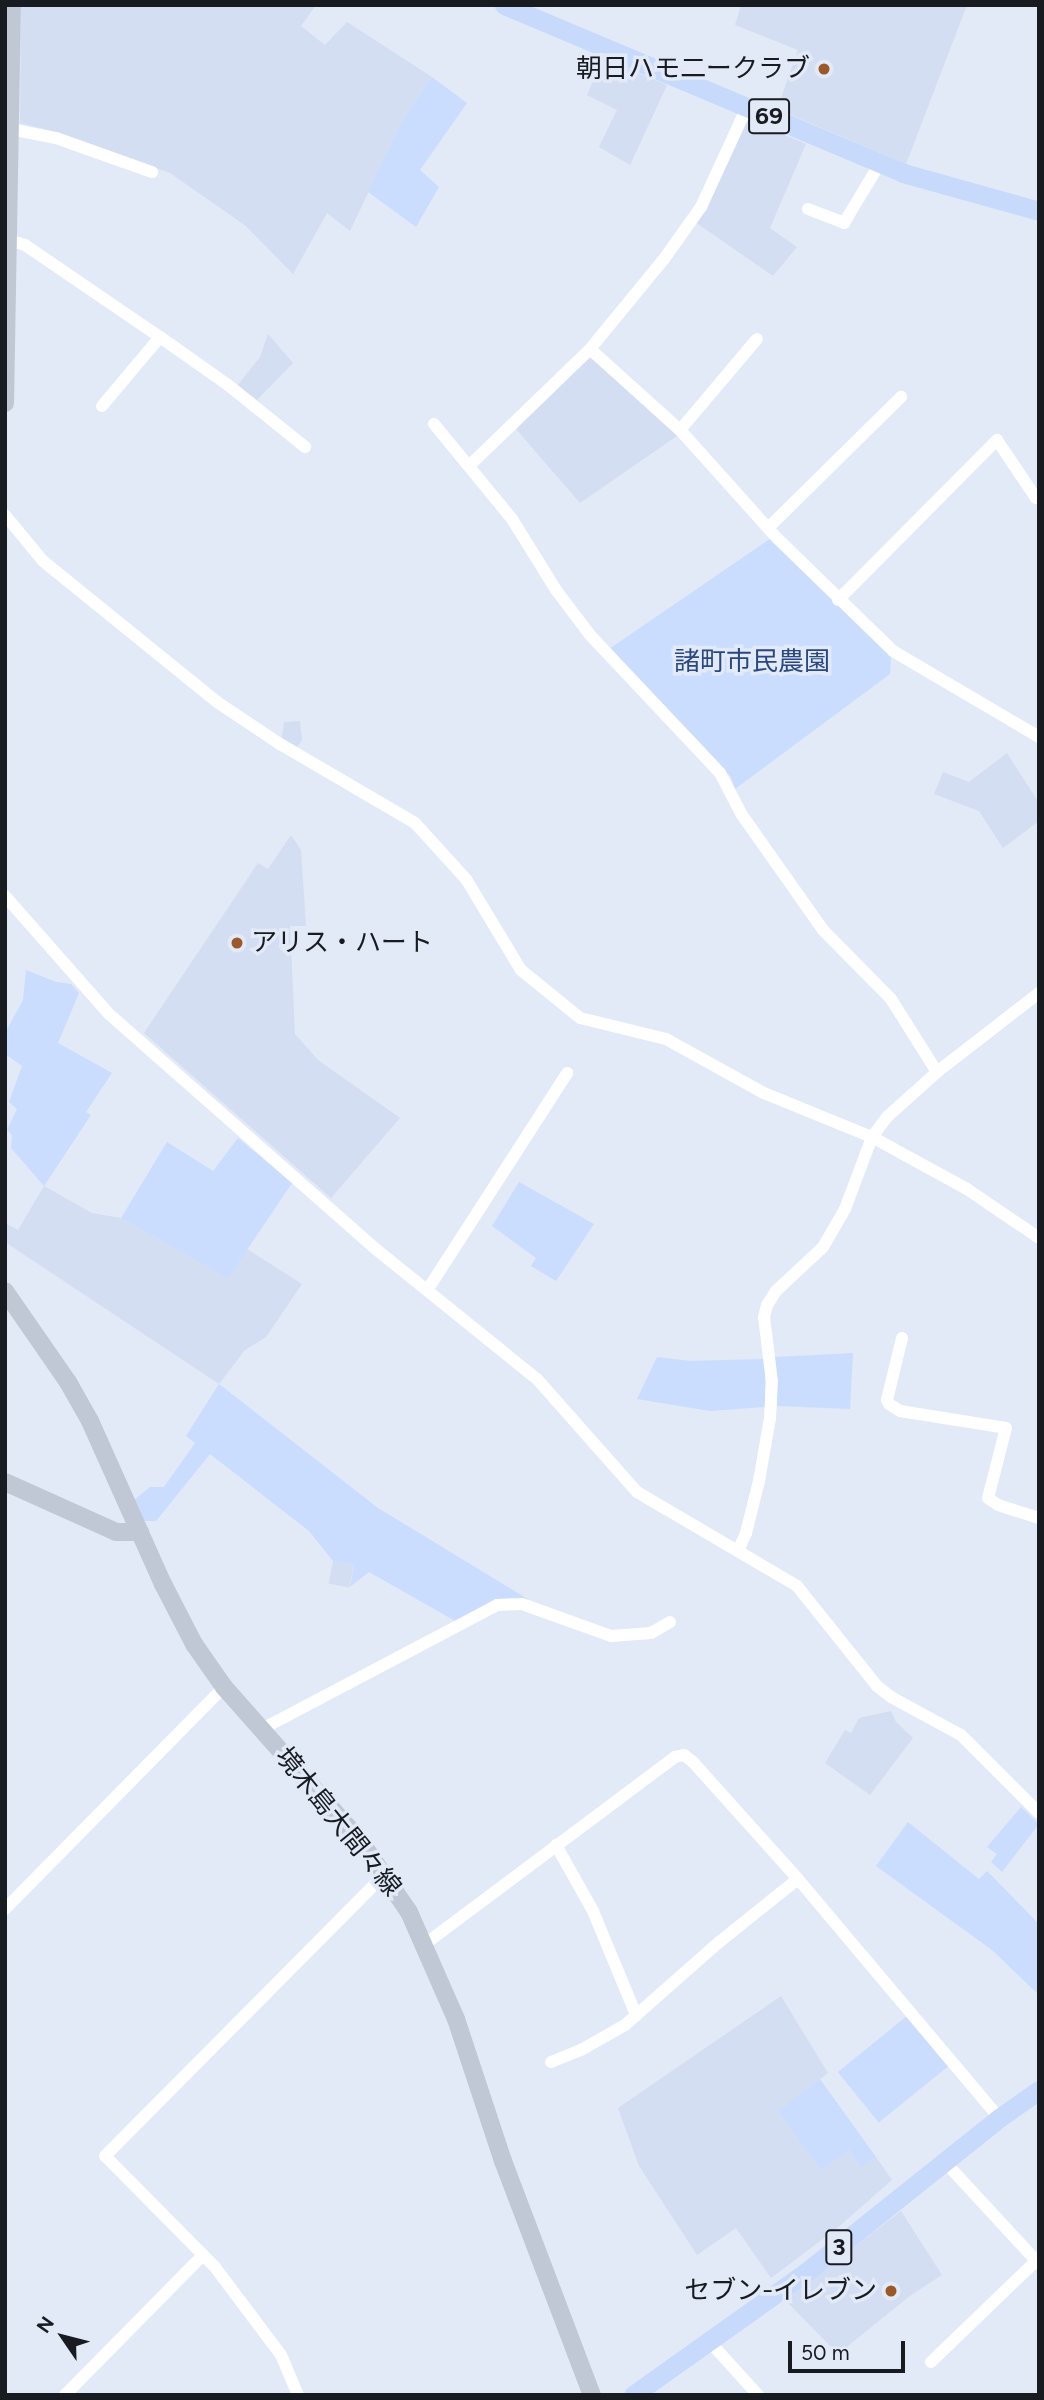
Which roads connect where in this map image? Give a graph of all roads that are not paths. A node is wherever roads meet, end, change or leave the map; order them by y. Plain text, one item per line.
1 (12, 5) edge
2 (504, 5) edge
3 (747, 107) junction
4 (9, 121) edge
5 (880, 163) junction
6 (152, 172) dead end
7 (808, 209) dead end
8 (1039, 211) edge
9 (8, 240) junction
10 (160, 337) junction
11 (757, 339) dead end
12 (590, 349) junction
13 (901, 397) dead end
14 (5, 403) edge
15 (102, 406) dead end
16 (435, 424) dead end
17 (680, 430) junction
18 (305, 447) dead end
19 (470, 466) junction
20 (1036, 498) dead end
21 (5, 515) edge
22 (768, 528) junction
23 (838, 600) junction
24 (1039, 737) edge
25 (5, 895) edge
26 (1039, 993) edge
27 (937, 1072) junction
28 (567, 1073) dead end
29 (873, 1137) junction
30 (1039, 1238) edge
31 (428, 1289) junction
32 (5, 1291) edge
33 (902, 1338) dead end
34 (5, 1482) edge
35 (1039, 1518) edge
36 (139, 1532) junction
37 (738, 1551) junction
38 (670, 1622) dead end
39 (224, 1687) junction
40 (262, 1729) junction
41 (1039, 1814) edge
42 (556, 1845) junction
43 (385, 1874) junction
44 (798, 1880) junction
45 (5, 1909) edge
46 (425, 1944) junction
47 (636, 2015) junction
48 (551, 2062) dead end
49 (1039, 2090) edge
50 (999, 2118) junction
51 (945, 2162) junction
52 (203, 2255) junction
53 (1037, 2263) edge
54 (709, 2341) junction
55 (931, 2362) dead end
56 (65, 2395) edge
57 (298, 2395) edge
58 (592, 2395) edge
59 (633, 2395) edge
60 (758, 2395) edge

1 - 4 main road
2 - 3 main road, 69
3 - 5 main road, 69
3 - 12 street
4 - 6 street
4 - 9 main road
5 - 7 street
5 - 8 main road, 69
9 - 10 street
9 - 14 main road
10 - 15 street
10 - 18 street
11 - 17 street
12 - 17 street
12 - 19 street
13 - 22 street
16 - 19 street
17 - 22 street
19 - 27 street
20 - 23 street
21 - 29 street
22 - 23 street
23 - 24 street
25 - 31 street
26 - 27 street
27 - 29 street
28 - 31 street
29 - 30 street
29 - 37 street
31 - 37 street
32 - 36 main road, 境木島大間々線
33 - 35 street
34 - 36 main road
36 - 39 main road, 境木島大間々線
37 - 41 street
38 - 40 street
39 - 40 main road, 境木島大間々線
39 - 45 street
40 - 43 main road, 境木島大間々線
42 - 44 street
42 - 46 street
42 - 47 street
43 - 46 main road, 境木島大間々線
43 - 52 street
44 - 47 street
44 - 50 street
46 - 58 main road, 境木島大間々線
47 - 48 street
49 - 50 main road, 3
50 - 51 main road, 3
51 - 53 street
51 - 54 main road, 3
52 - 56 street
52 - 57 street
53 - 55 street
54 - 59 main road, 3
54 - 60 street

